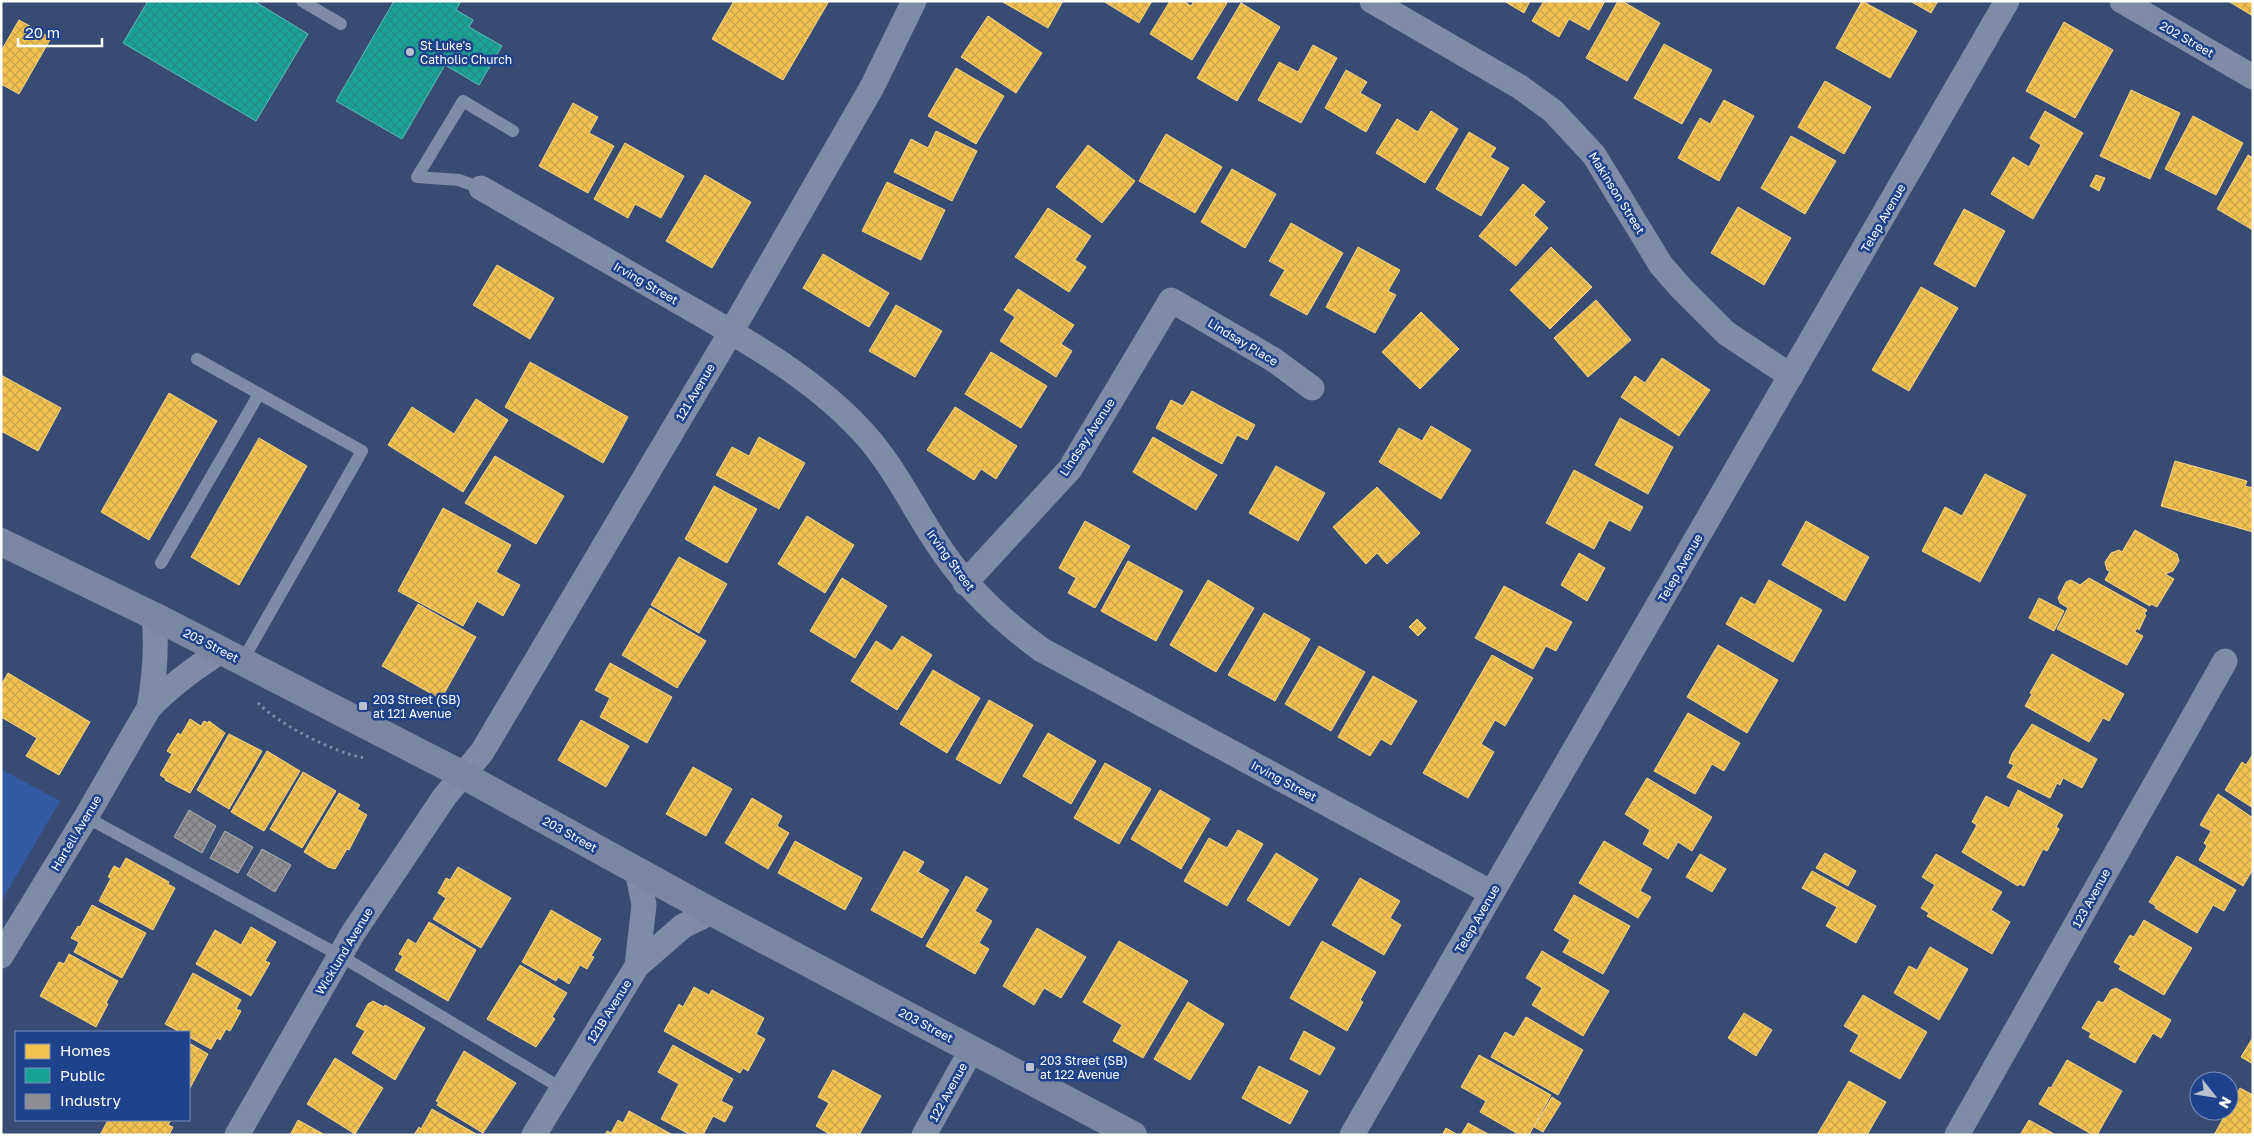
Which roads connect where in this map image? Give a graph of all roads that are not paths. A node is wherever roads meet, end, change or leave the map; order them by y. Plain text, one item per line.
1 (302, 1) edge
2 (914, 1) edge
3 (1372, 1) edge
4 (2007, 1) edge
5 (2122, 1) edge
6 (341, 24) dead end
7 (2253, 76) edge
8 (513, 131) dead end
9 (481, 188) joint
10 (1171, 300) joint
11 (731, 332) junction
12 (197, 359) dead end
13 (1791, 376) junction
14 (1312, 388) dead end
15 (259, 394) junction
16 (1, 542) edge
17 (161, 564) dead end
18 (965, 583) junction
19 (154, 616) junction
20 (232, 655) junction
21 (2225, 661) dead end
22 (149, 708) junction
23 (463, 775) junction
24 (86, 817) junction
25 (636, 870) junction
26 (1492, 893) junction
27 (712, 912) junction
28 (339, 955) junction
29 (1, 956) edge
30 (637, 966) junction
31 (972, 1050) junction
32 (561, 1088) junction
33 (237, 1135) edge
34 (534, 1135) edge
35 (924, 1135) edge
36 (1133, 1135) edge
37 (1352, 1135) edge
38 (1957, 1135) edge

1 - 6 lane
2 - 11 street, 121 Avenue
3 - 13 street, Makinson Street
4 - 13 street, Telep Avenue
5 - 7 street, 202 Street
8 - 9 lane
9 - 11 street, Irving Street
10 - 14 street, Lindsay Place
10 - 18 street, Lindsay Avenue
11 - 18 street, Irving Street
11 - 23 street, 121 Avenue
12 - 15 lane
13 - 26 street, Telep Avenue
15 - 17 lane
15 - 20 lane
16 - 19 main road, 203 Street
18 - 26 street, Irving Street
19 - 20 main road, 203 Street
19 - 22 street, Hartell Avenue
20 - 22 street, Hartell Avenue
20 - 23 main road, 203 Street
21 - 38 street, 123 Avenue
22 - 24 street, Hartell Avenue
23 - 25 main road, 203 Street
23 - 28 street, Wicklund Avenue
24 - 28 lane
24 - 29 street, Hartell Avenue
25 - 27 main road, 203 Street
25 - 30 street
26 - 37 street, Telep Avenue
27 - 30 street, 121B Avenue
27 - 31 main road, 203 Street
28 - 32 lane
28 - 33 street, Wicklund Avenue
30 - 32 street, 121B Avenue
31 - 35 street, 122 Avenue
31 - 36 main road, 203 Street
32 - 34 street, 121B Avenue

